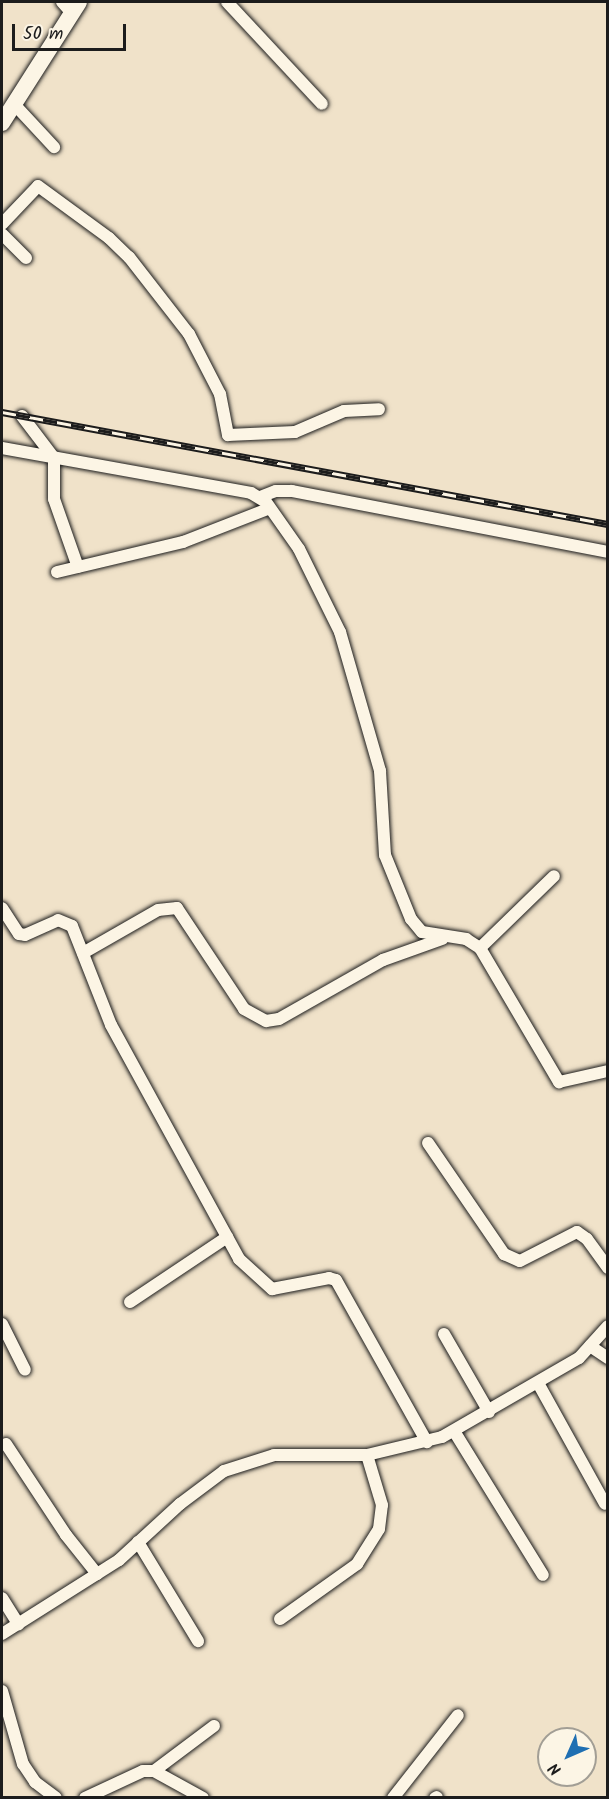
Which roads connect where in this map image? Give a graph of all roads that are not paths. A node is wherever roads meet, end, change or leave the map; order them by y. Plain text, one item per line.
1 (227, 2) edge
2 (71, 5) edge
3 (14, 104) junction
4 (322, 104) dead end
5 (2, 123) edge
6 (54, 147) dead end
7 (2, 224) edge
8 (2, 234) edge
9 (26, 258) dead end
10 (380, 409) dead end
11 (22, 416) dead end
12 (2, 448) edge
13 (54, 459) junction
14 (260, 497) junction
15 (270, 508) junction
16 (608, 552) edge
17 (78, 567) junction
18 (57, 572) dead end
19 (554, 876) dead end
20 (2, 908) edge
21 (446, 938) junction
22 (480, 948) junction
23 (83, 953) junction
24 (608, 1071) edge
25 (428, 1143) dead end
26 (227, 1237) junction
27 (608, 1268) edge
28 (130, 1302) dead end
29 (2, 1324) edge
30 (608, 1326) edge
31 (444, 1334) dead end
32 (590, 1346) junction
33 (608, 1358) edge
34 (25, 1370) dead end
35 (538, 1383) junction
36 (489, 1412) junction
37 (454, 1431) junction
38 (427, 1442) junction
39 (6, 1444) dead end
40 (367, 1455) junction
41 (605, 1504) dead end
42 (138, 1542) junction
43 (97, 1574) junction
44 (543, 1575) dead end
45 (2, 1598) edge
46 (280, 1618) dead end
47 (18, 1624) junction
48 (2, 1634) edge
49 (198, 1641) dead end
50 (2, 1690) edge
51 (458, 1715) dead end
52 (214, 1726) dead end
53 (154, 1771) junction
54 (57, 1797) edge
55 (85, 1797) edge
56 (203, 1797) edge
57 (393, 1797) edge

1 - 4 street
2 - 3 main road
3 - 5 main road
3 - 6 street
7 - 10 street
8 - 9 street
11 - 13 street
12 - 13 street
13 - 14 street
13 - 17 street
14 - 15 street
14 - 16 street
15 - 17 street
15 - 21 street
17 - 18 street
19 - 22 street
20 - 23 street
21 - 22 street
21 - 23 street
22 - 24 street
23 - 26 street
25 - 27 street
26 - 28 street
26 - 38 street
29 - 34 street
30 - 32 street
31 - 36 street
32 - 33 street
32 - 35 street
35 - 36 street
35 - 41 street
36 - 37 street
37 - 38 street
37 - 44 street
38 - 40 street
39 - 43 street
40 - 42 street
40 - 46 street
42 - 43 street
42 - 49 street
43 - 47 street
45 - 47 street
47 - 48 street
50 - 54 street
51 - 57 street
52 - 53 street
53 - 55 street
53 - 56 street

